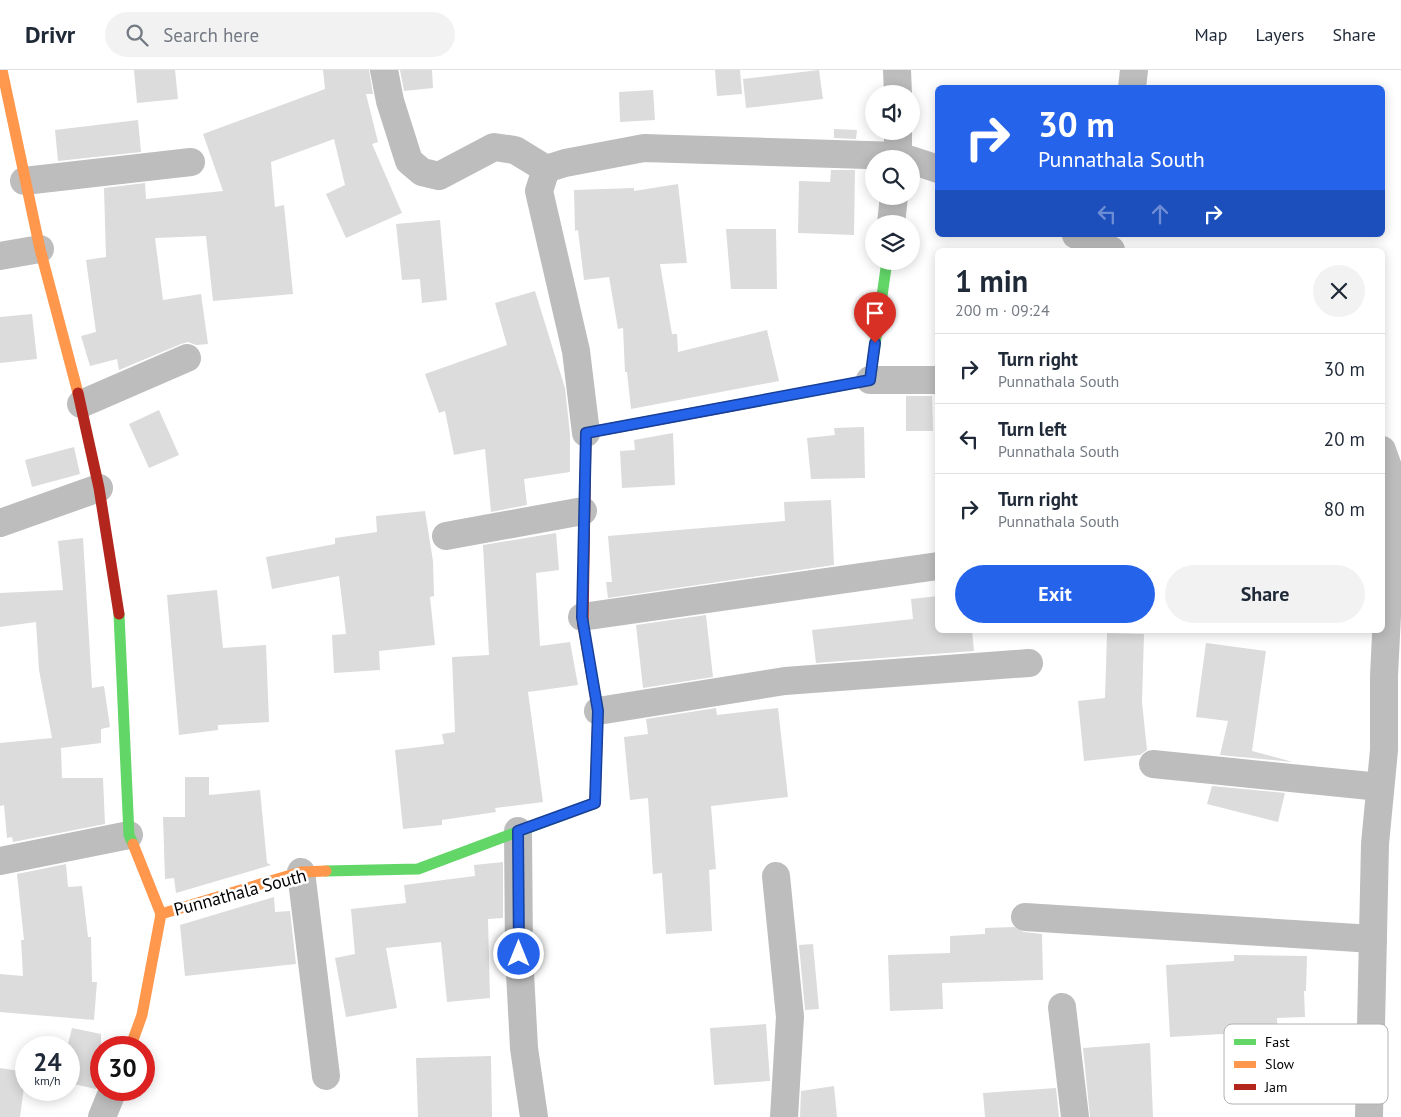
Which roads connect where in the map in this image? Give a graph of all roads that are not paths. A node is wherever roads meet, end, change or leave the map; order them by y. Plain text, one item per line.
1 (2, 70) edge
2 (384, 70) edge
3 (897, 70) edge
4 (1134, 70) edge
5 (898, 85) edge
6 (1132, 85) edge
7 (865, 152) edge
8 (920, 161) edge
9 (191, 162) dead end
10 (935, 168) edge
11 (546, 169) junction
12 (24, 181) junction
13 (1081, 237) edge
14 (1107, 248) edge
15 (40, 249) junction
16 (0, 256) edge
17 (886, 270) edge
18 (187, 358) dead end
19 (870, 380) junction
20 (935, 380) edge
21 (81, 404) junction
22 (586, 433) junction
23 (1385, 472) edge
24 (99, 488) junction
25 (583, 511) junction
26 (0, 523) edge
27 (446, 536) dead end
28 (935, 566) edge
29 (582, 617) junction
30 (1029, 663) dead end
31 (598, 711) junction
32 (1153, 764) dead end
33 (1380, 787) junction
34 (518, 831) junction
35 (129, 835) junction
36 (0, 860) edge
37 (301, 872) junction
38 (776, 876) dead end
39 (161, 914) junction
40 (1024, 917) dead end
41 (1372, 939) junction
42 (1062, 1007) dead end
43 (1371, 1024) edge
44 (134, 1036) edge
45 (326, 1076) dead end
46 (109, 1101) edge
47 (1370, 1104) edge
48 (102, 1117) edge
49 (534, 1117) edge
50 (784, 1117) edge
51 (1075, 1117) edge
52 (1370, 1117) edge

1 - 12 street
2 - 11 street
3 - 5 street
4 - 6 street
7 - 11 street
8 - 10 street
9 - 12 street
11 - 22 street
12 - 15 street
13 - 14 street
15 - 16 street
15 - 21 street
17 - 19 street
18 - 21 street
19 - 20 street
19 - 22 street
21 - 24 street
22 - 25 street, Punnathala South
23 - 33 street
24 - 26 street
24 - 35 street
25 - 27 street
25 - 29 street, Punnathala South
28 - 29 street
29 - 31 street, Punnathala South
30 - 31 street
31 - 34 street, Punnathala South
32 - 33 street
33 - 41 street
34 - 37 street, Punnathala South
34 - 49 street
35 - 36 street
35 - 39 street
37 - 39 street, Punnathala South
37 - 45 street
38 - 50 street
39 - 44 street, Punnathala South
40 - 41 street
41 - 43 street
42 - 51 street
46 - 48 street
47 - 52 street

